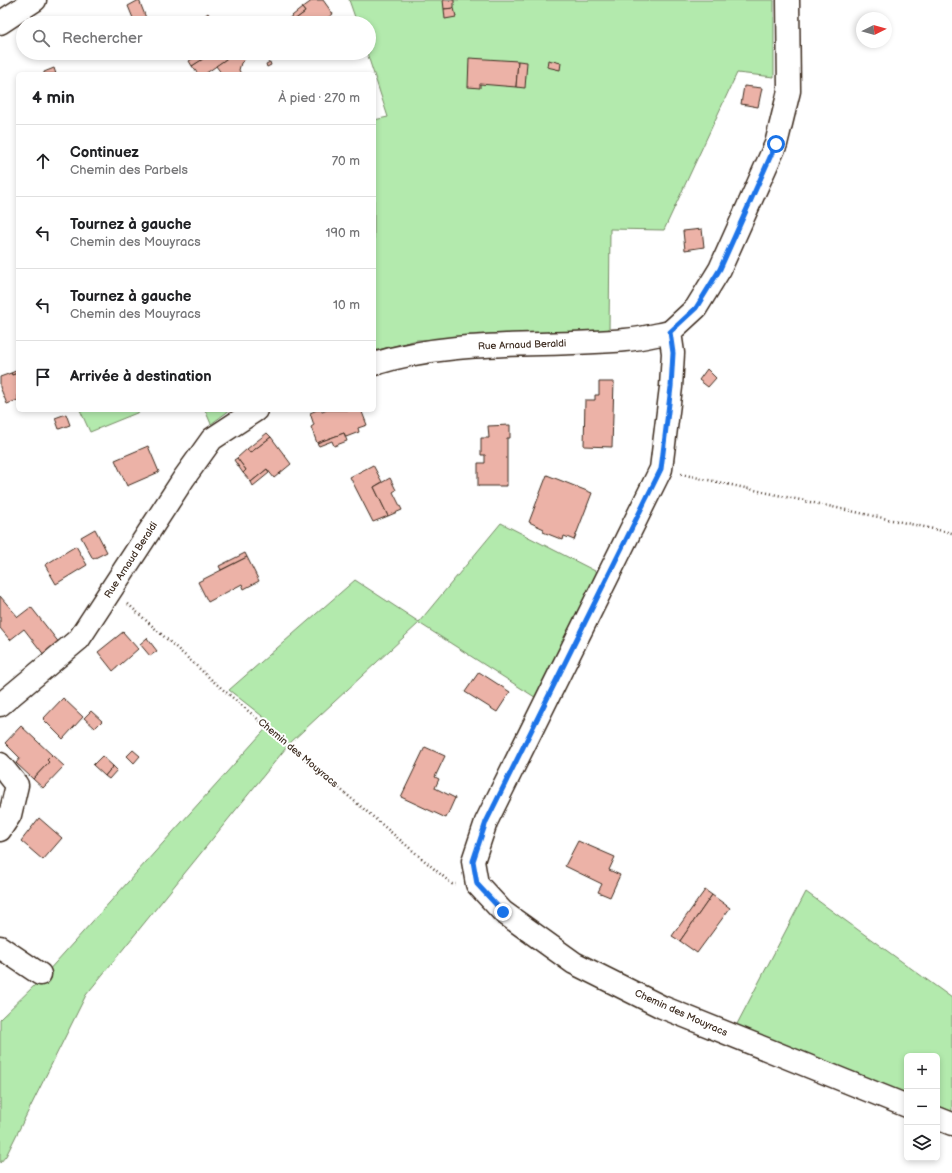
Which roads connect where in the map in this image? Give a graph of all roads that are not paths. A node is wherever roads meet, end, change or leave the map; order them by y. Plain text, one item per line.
1 (36, 0) edge
2 (788, 0) edge
3 (0, 23) edge
4 (670, 332) junction
5 (376, 363) edge
6 (253, 412) edge
7 (0, 705) edge
8 (0, 764) edge
9 (0, 830) edge
10 (0, 947) edge
11 (40, 974) dead end
12 (904, 1105) edge
13 (940, 1119) edge
14 (952, 1124) edge

1 - 3 street
2 - 4 street
4 - 5 street, Rue Arnaud Beraldi
4 - 12 street, Chemin des Mouyracs
6 - 7 street, Rue Arnaud Beraldi
8 - 9 street
10 - 11 street
13 - 14 street

